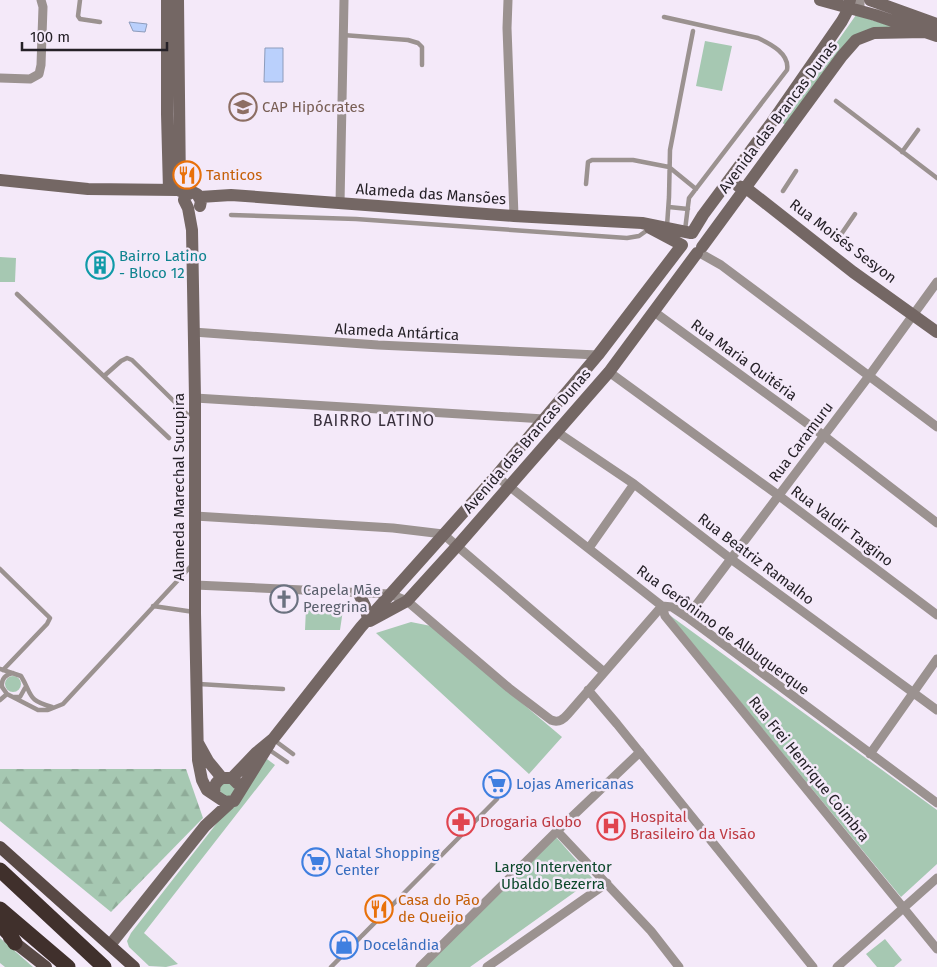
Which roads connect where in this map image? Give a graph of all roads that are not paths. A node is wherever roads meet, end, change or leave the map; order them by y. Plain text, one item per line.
1 (41, 0) edge
2 (80, 0) edge
3 (167, 0) edge
4 (178, 0) edge
5 (344, 0) edge
6 (508, 0) edge
7 (820, 0) edge
8 (870, 0) edge
9 (855, 5) edge
10 (664, 17) dead end
11 (100, 22) dead end
12 (937, 24) edge
13 (693, 31) dead end
14 (931, 34) edge
15 (343, 35) junction
16 (422, 65) dead end
17 (0, 78) edge
18 (836, 101) dead end
19 (772, 122) junction
20 (918, 130) dead end
21 (786, 132) junction
22 (902, 152) junction
23 (668, 167) junction
24 (796, 171) dead end
25 (937, 178) edge
26 (0, 180) edge
27 (586, 184) dead end
28 (726, 186) junction
29 (746, 188) junction
30 (696, 189) junction
31 (783, 191) dead end
32 (188, 199) junction
33 (340, 204) junction
34 (669, 207) junction
35 (688, 209) junction
36 (854, 214) dead end
37 (231, 215) dead end
38 (514, 216) junction
39 (648, 225) junction
40 (667, 232) junction
41 (689, 232) junction
42 (842, 233) dead end
43 (682, 245) junction
44 (700, 250) junction
45 (670, 261) junction
46 (937, 282) edge
47 (17, 294) dead end
48 (653, 311) junction
49 (914, 314) junction
50 (194, 332) junction
51 (937, 332) edge
52 (598, 355) junction
53 (608, 372) junction
54 (104, 376) junction
55 (869, 376) junction
56 (195, 398) junction
57 (544, 419) junction
58 (195, 421) junction
59 (937, 427) edge
60 (558, 432) junction
61 (823, 435) junction
62 (169, 438) dead end
63 (496, 476) junction
64 (634, 484) junction
65 (509, 487) junction
66 (778, 495) junction
67 (195, 516) junction
68 (937, 523) edge
69 (443, 534) junction
70 (458, 545) junction
71 (589, 548) junction
72 (731, 559) junction
73 (195, 561) junction
74 (0, 569) edge
75 (196, 584) junction
76 (358, 592) junction
77 (390, 594) junction
78 (407, 601) junction
79 (153, 606) junction
80 (662, 606) junction
81 (195, 612) junction
82 (937, 615) edge
83 (687, 617) junction
84 (364, 623) junction
85 (937, 660) edge
86 (2, 669) edge
87 (604, 672) junction
88 (15, 673) junction
89 (197, 684) junction
90 (1, 686) edge
91 (26, 686) junction
92 (283, 689) dead end
93 (588, 690) junction
94 (913, 692) junction
95 (7, 694) junction
96 (12, 697) junction
97 (0, 700) edge
98 (54, 707) junction
99 (937, 710) edge
100 (198, 743) junction
101 (270, 743) junction
102 (640, 752) junction
103 (293, 754) dead end
104 (870, 754) junction
105 (287, 762) dead end
106 (227, 778) junction
107 (240, 790) junction
108 (222, 799) junction
109 (497, 799) dead end
110 (937, 803) edge
111 (557, 831) junction
112 (0, 847) edge
113 (0, 870) edge
114 (937, 878) edge
115 (607, 883) junction
116 (0, 908) edge
117 (904, 908) junction
118 (0, 924) edge
119 (0, 930) edge
120 (15, 943) junction
121 (110, 946) junction
122 (937, 949) edge
123 (46, 967) edge
124 (68, 967) edge
125 (104, 967) edge
126 (134, 967) edge
127 (331, 967) edge
128 (420, 967) edge
129 (487, 967) edge
130 (679, 967) edge
131 (813, 967) edge
132 (837, 967) edge

1 - 17 street
2 - 11 lane
3 - 32 main road
4 - 32 main road
5 - 15 street
6 - 38 street
7 - 9 main road
8 - 12 main road
9 - 14 main road
9 - 19 main road, Avenida das Brancas Dunas
10 - 30 lane
13 - 23 lane
14 - 21 main road, Avenida das Brancas Dunas
15 - 16 lane
15 - 33 street
18 - 22 lane
19 - 21 main road
19 - 28 main road, Avenida das Brancas Dunas
20 - 22 lane
21 - 29 main road, Avenida das Brancas Dunas
22 - 25 lane
23 - 27 lane
23 - 30 lane
23 - 34 lane
24 - 31 lane
26 - 32 main road, Alameda das Mansões
28 - 29 main road
28 - 41 main road, Avenida das Brancas Dunas
29 - 44 main road, Avenida das Brancas Dunas
29 - 49 main road, Rua Moisés Sesyon
30 - 35 lane
32 - 33 main road, Alameda das Mansões
32 - 50 main road, Alameda Marechal Sucupira
33 - 38 main road, Alameda das Mansões
34 - 35 lane
34 - 40 lane
35 - 41 lane
36 - 42 lane
37 - 39 lane
38 - 39 main road, Alameda das Mansões
39 - 40 main road, Alameda das Mansões
40 - 41 main road, Alameda das Mansões
40 - 43 main road, Alameda das Mansões
40 - 45 main road
41 - 43 main road
41 - 44 main road
43 - 44 main road
43 - 45 main road, Avenida das Brancas Dunas
44 - 48 main road, Avenida das Brancas Dunas
44 - 55 street
45 - 52 main road, Avenida das Brancas Dunas
46 - 49 street, Rua Caramuru
47 - 54 lane
48 - 53 main road, Avenida das Brancas Dunas
48 - 61 street, Rua Maria Quitéria
49 - 51 main road, Rua Moisés Sesyon
49 - 55 street, Rua Caramuru
50 - 52 street, Alameda Antártica
50 - 56 main road, Alameda Marechal Sucupira
52 - 57 main road, Avenida das Brancas Dunas
53 - 60 main road, Avenida das Brancas Dunas
53 - 66 street, Rua Valdir Targino
54 - 58 lane
54 - 62 lane
55 - 59 street
55 - 61 street, Rua Caramuru
56 - 57 street
56 - 58 main road, Alameda Marechal Sucupira
57 - 63 main road, Avenida das Brancas Dunas
58 - 67 main road, Alameda Marechal Sucupira
60 - 64 street, Rua Beatriz Ramalho
60 - 65 main road, Avenida das Brancas Dunas
61 - 66 street, Rua Caramuru
61 - 68 street, Rua Maria Quitéria
63 - 65 street, Rua Gerônimo de Albuquerque
63 - 69 main road, Avenida das Brancas Dunas
64 - 71 street
64 - 72 street, Rua Beatriz Ramalho
65 - 70 main road, Avenida das Brancas Dunas
65 - 71 street, Rua Gerônimo de Albuquerque
66 - 72 street, Rua Caramuru
66 - 82 street, Rua Valdir Targino
67 - 69 street
67 - 73 main road, Alameda Marechal Sucupira
69 - 70 street
69 - 77 main road, Avenida das Brancas Dunas
70 - 78 main road, Avenida das Brancas Dunas
70 - 87 street
71 - 80 street, Rua Gerônimo de Albuquerque
72 - 83 street, Rua Caramuru
72 - 94 street, Rua Beatriz Ramalho
73 - 75 main road, Alameda Marechal Sucupira
73 - 79 lane
74 - 86 lane
75 - 76 street
75 - 81 main road, Alameda Marechal Sucupira
76 - 77 street
76 - 84 main road
77 - 78 street
77 - 84 main road, Avenida das Brancas Dunas
78 - 84 main road, Avenida das Brancas Dunas
78 - 93 street
79 - 81 lane
79 - 98 lane
80 - 83 street, Rua Gerônimo de Albuquerque
80 - 87 street
80 - 117 street, Rua Frei Henrique Coimbra
81 - 89 main road, Alameda Marechal Sucupira
83 - 104 street, Rua Gerônimo de Albuquerque
84 - 101 main road, Avenida das Brancas Dunas
85 - 94 street
86 - 88 lane
87 - 93 street
88 - 90 lane
88 - 91 lane
89 - 92 lane
89 - 100 main road, Alameda Marechal Sucupira
90 - 95 lane
91 - 96 lane
91 - 98 lane
93 - 102 street
94 - 99 street, Rua Beatriz Ramalho
94 - 104 street
95 - 96 lane
95 - 97 lane
96 - 98 lane
100 - 106 main road, Alameda Marechal Sucupira
100 - 108 main road, Alameda Marechal Sucupira
101 - 103 lane
101 - 105 lane
101 - 106 main road, Avenida das Brancas Dunas
101 - 107 main road, Avenida das Brancas Dunas
102 - 111 street
102 - 131 street
104 - 110 street, Rua Gerônimo de Albuquerque
106 - 107 main road
106 - 108 main road
107 - 108 main road
108 - 121 main road
109 - 127 lane
111 - 115 street
111 - 128 street
112 - 121 main road
113 - 125 highway
114 - 117 street
115 - 129 street
115 - 130 street
116 - 124 highway
117 - 122 street, Rua Frei Henrique Coimbra
117 - 132 street
118 - 120 highway
119 - 120 main road
120 - 123 main road
121 - 126 main road

